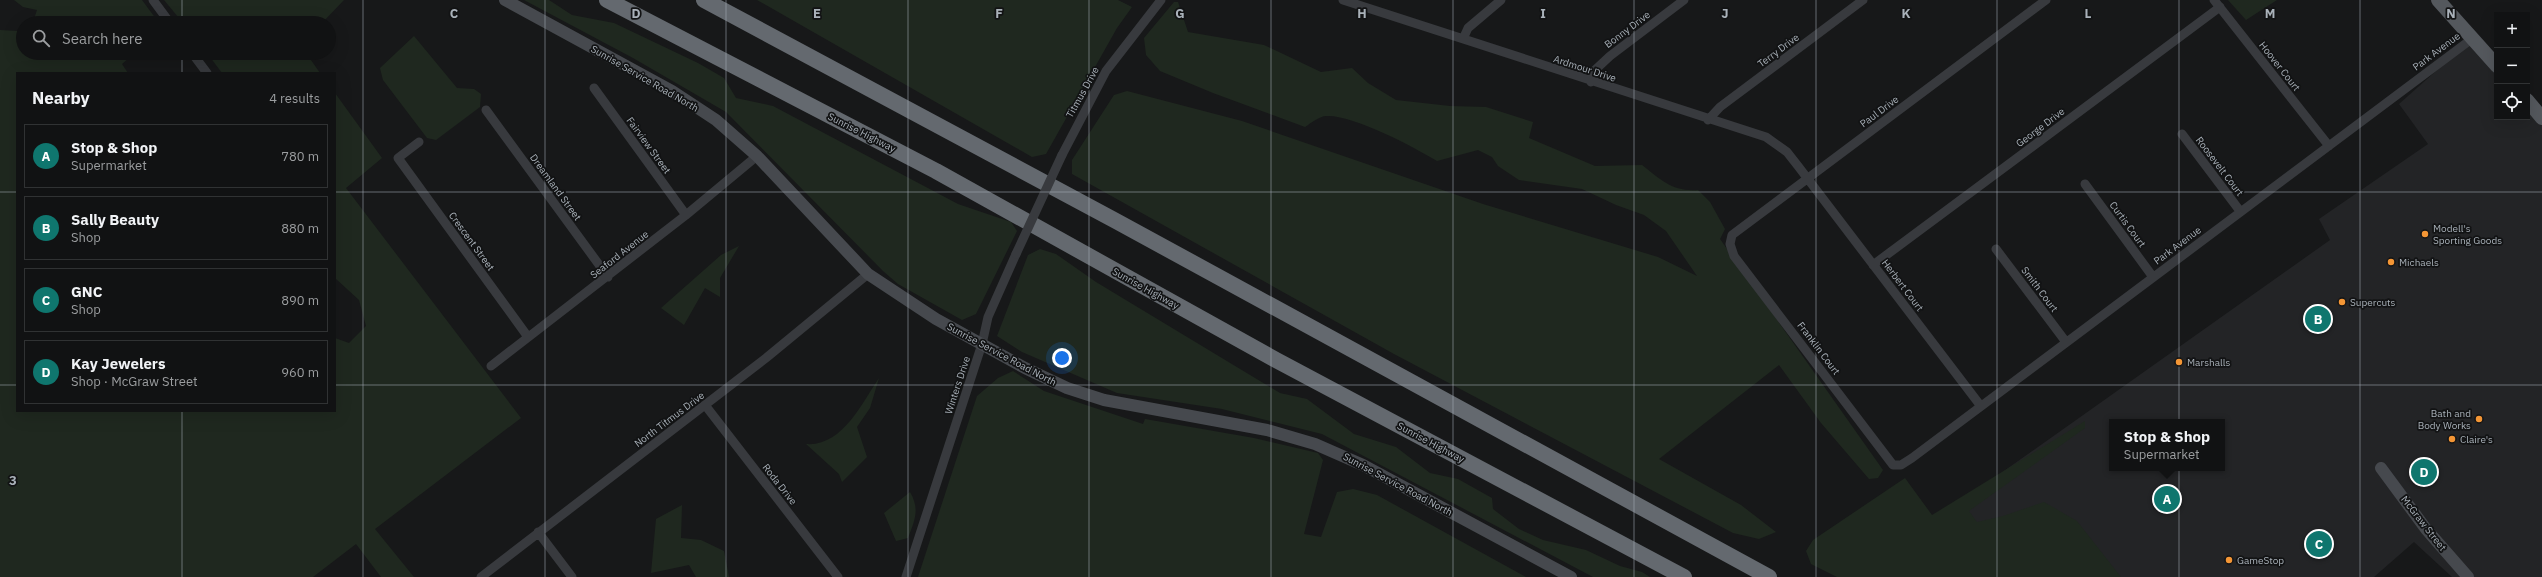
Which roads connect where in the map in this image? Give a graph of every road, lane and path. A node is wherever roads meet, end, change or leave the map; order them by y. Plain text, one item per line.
1 (153, 0) edge
2 (505, 0) edge
3 (606, 0) edge
4 (704, 0) edge
5 (1161, 0) edge
6 (1343, 0) edge
7 (1501, 0) edge
8 (1684, 0) edge
9 (1863, 0) edge
10 (2046, 0) edge
11 (2438, 0) edge
12 (2217, 3) edge
13 (165, 16) edge
14 (2473, 38) junction
15 (1463, 39) junction
16 (197, 60) edge
17 (2494, 62) edge
18 (206, 72) edge
19 (1591, 82) junction
20 (594, 88) dead end
21 (2530, 103) edge
22 (486, 110) dead end
23 (2540, 112) edge
24 (1708, 120) junction
25 (2182, 134) dead end
26 (419, 142) dead end
27 (2329, 146) junction
28 (757, 156) junction
29 (1807, 178) junction
30 (2086, 184) dead end
31 (1039, 205) joint
32 (2240, 211) junction
33 (686, 215) junction
34 (1730, 244) joint
35 (1996, 249) dead end
36 (1873, 265) junction
37 (868, 274) junction
38 (608, 277) junction
39 (2153, 277) junction
40 (528, 337) junction
41 (2066, 342) junction
42 (982, 344) junction
43 (491, 366) dead end
44 (705, 405) junction
45 (1980, 405) junction
46 (1893, 465) joint
47 (2381, 468) dead end
48 (538, 532) junction
49 (2462, 575) edge
50 (481, 577) edge
51 (572, 577) edge
52 (838, 577) edge
53 (906, 577) edge
54 (1571, 577) edge
55 (1684, 577) edge
56 (1769, 577) edge

1 - 13 street
2 - 28 street, Sunrise Service Road North
3 - 55 highway, Sunrise Highway
4 - 56 highway
5 - 31 street, Titmus Drive, bridge
6 - 15 street, Ardmour Drive
7 - 15 street
8 - 19 street, Bonny Drive
9 - 24 street, Terry Drive
10 - 29 street, Paul Drive
11 - 14 main road
12 - 27 street, Hoover Court
12 - 36 street, George Drive
14 - 17 main road
14 - 27 street, Park Avenue
15 - 19 street, Ardmour Drive
16 - 18 street
19 - 24 street, Ardmour Drive
20 - 33 street, Fairview Street
21 - 23 main road
22 - 38 street, Dreamland Street
24 - 29 street, Ardmour Drive
25 - 32 street, Roosevelt Court
26 - 40 street, Crescent Street
27 - 32 street, Park Avenue
28 - 33 street, Seaford Avenue
28 - 37 street, Sunrise Service Road North
29 - 34 street, Paul Drive
29 - 36 street, Herbert Court
30 - 39 street, Curtis Court
31 - 42 street, Winters Drive, bridge
32 - 39 street, Park Avenue
33 - 38 street, Seaford Avenue
34 - 46 street, Franklin Court
35 - 41 street, Smith Court
36 - 45 street, Herbert Court
37 - 42 street, Sunrise Service Road North
37 - 44 street, North Titmus Drive
38 - 40 street, Seaford Avenue
39 - 41 street, Park Avenue
40 - 43 street, Seaford Avenue
41 - 45 street, Park Avenue
42 - 53 street, Winters Drive
42 - 54 street, Sunrise Service Road North
44 - 48 street, North Titmus Drive
44 - 52 street, Roda Drive
45 - 46 street, Park Avenue
47 - 49 street, McGraw Street
48 - 50 street, North Titmus Drive
48 - 51 street

